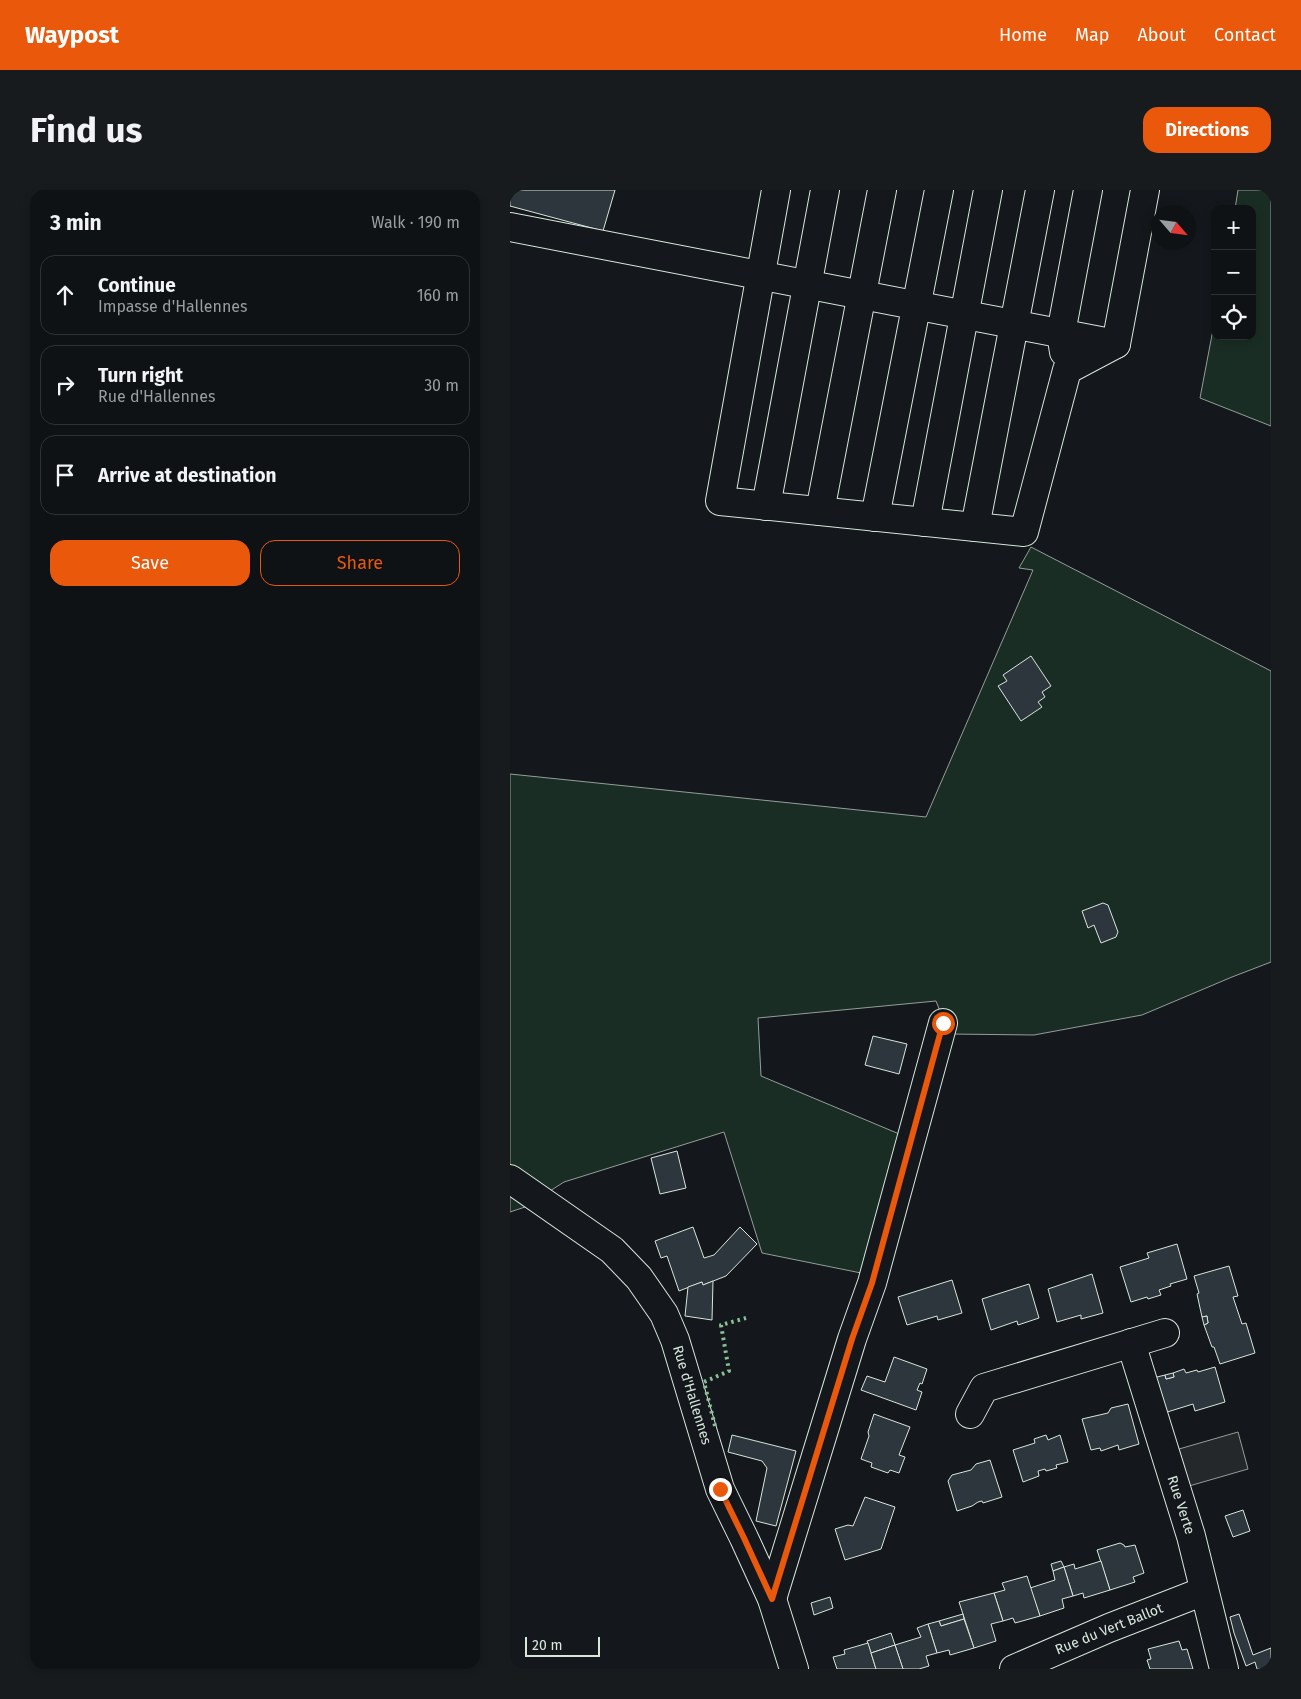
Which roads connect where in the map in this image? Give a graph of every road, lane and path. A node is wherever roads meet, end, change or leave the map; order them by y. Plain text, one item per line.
1 (776, 190) edge
2 (825, 190) edge
3 (882, 190) edge
4 (939, 190) edge
5 (988, 190) edge
6 (1040, 190) edge
7 (1088, 190) edge
8 (1145, 190) edge
9 (510, 227) edge
10 (760, 276) junction
11 (807, 284) junction
12 (862, 295) junction
13 (916, 306) junction
14 (964, 315) junction
15 (1014, 324) junction
16 (1061, 333) junction
17 (1116, 344) junction
18 (1067, 370) junction
19 (766, 506) junction
20 (820, 511) junction
21 (876, 517) junction
22 (925, 522) junction
23 (975, 528) junction
24 (943, 1023) dead end
25 (510, 1179) edge
26 (1165, 1333) dead end
27 (1131, 1343) junction
28 (970, 1414) dead end
29 (1204, 1591) junction
30 (772, 1599) junction
31 (794, 1669) edge
32 (1014, 1669) edge
33 (1224, 1669) edge

1 - 10 street
2 - 11 street
3 - 12 street
4 - 13 street
5 - 14 street
6 - 15 street
7 - 16 street
8 - 17 street
9 - 10 street
10 - 11 street
10 - 19 street
11 - 12 street
11 - 19 street
12 - 13 street
12 - 20 street
13 - 14 street
13 - 21 street
14 - 15 street
14 - 22 street
15 - 16 street
15 - 23 street
16 - 17 street
16 - 18 street
17 - 18 street
18 - 23 street
19 - 20 street
20 - 21 street
21 - 22 street
22 - 23 street
24 - 30 street
25 - 30 street, Rue d'Hallennes
26 - 27 street
27 - 28 street
27 - 29 street, Rue Verte
29 - 32 street, Rue du Vert Ballot
29 - 33 street, Rue Verte
30 - 31 street, Rue d'Hallennes

